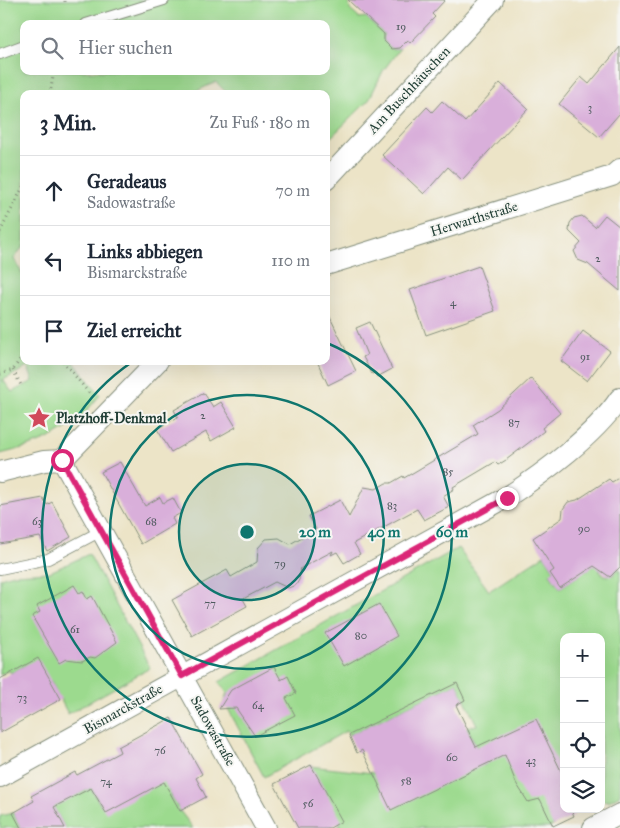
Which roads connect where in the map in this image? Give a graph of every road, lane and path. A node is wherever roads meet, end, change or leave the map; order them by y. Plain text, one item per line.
1 (164, 0) edge
2 (493, 0) edge
3 (99, 20) edge
4 (20, 46) edge
5 (0, 54) edge
6 (53, 75) edge
7 (51, 90) edge
8 (620, 169) edge
9 (330, 176) edge
10 (20, 193) edge
11 (0, 232) edge
12 (330, 264) edge
13 (20, 359) edge
14 (66, 365) edge
15 (154, 365) edge
16 (13, 370) junction
17 (0, 374) edge
18 (22, 387) dead end
19 (90, 395) dead end
20 (620, 398) edge
21 (62, 460) junction
22 (0, 472) edge
23 (101, 530) junction
24 (0, 569) edge
25 (182, 676) junction
26 (0, 777) edge
27 (620, 814) edge
28 (266, 828) edge
29 (592, 828) edge

1 - 3 lane
2 - 9 street, Am Buschhäuschen
4 - 5 lane
6 - 7 path
8 - 12 street, Herwarthstraße
10 - 11 path
13 - 16 path
14 - 19 path
15 - 21 street
16 - 17 path
16 - 18 path
20 - 25 street, Bismarckstraße
21 - 22 street
21 - 23 street, Sadowastraße
23 - 24 lane
23 - 25 street, Sadowastraße
25 - 26 street, Bismarckstraße
25 - 28 street, Sadowastraße
27 - 29 street

